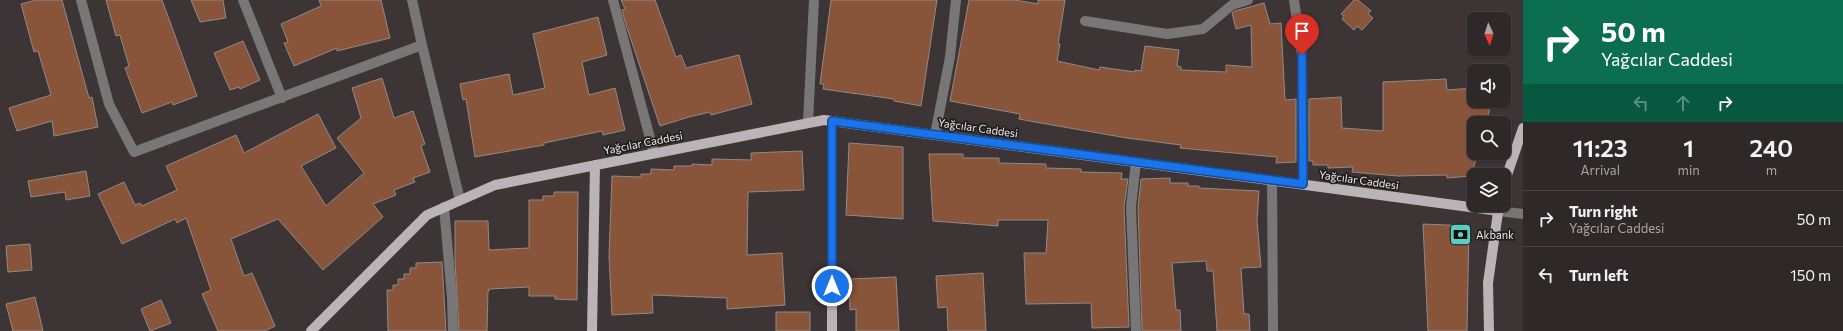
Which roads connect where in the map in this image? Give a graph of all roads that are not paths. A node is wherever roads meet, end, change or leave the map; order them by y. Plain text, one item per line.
1 (81, 0) edge
2 (243, 0) edge
3 (412, 0) edge
4 (613, 0) edge
5 (814, 0) edge
6 (956, 0) edge
7 (1248, 0) edge
8 (1294, 0) edge
9 (1085, 21) dead end
10 (422, 45) junction
11 (282, 98) junction
12 (832, 121) junction
13 (808, 123) junction
14 (1523, 128) edge
15 (935, 135) junction
16 (654, 153) junction
17 (1136, 162) junction
18 (595, 165) junction
19 (1509, 168) edge
20 (1272, 180) junction
21 (1303, 184) junction
22 (460, 200) junction
23 (1467, 204) edge
24 (444, 207) junction
25 (1511, 211) edge
26 (1498, 212) edge
27 (1523, 214) edge
28 (311, 331) edge
29 (453, 331) edge
30 (592, 331) edge
31 (832, 331) edge
32 (1136, 331) edge
33 (1273, 331) edge
34 (1489, 331) edge

1 - 11 street
2 - 11 street
3 - 10 street
4 - 16 street
5 - 13 street
6 - 15 street
7 - 9 street
8 - 21 street
10 - 11 street
10 - 22 street
12 - 13 main road, Yağcılar Caddesi
12 - 15 main road, Yağcılar Caddesi
12 - 31 main road
13 - 16 main road, Yağcılar Caddesi
14 - 19 main road
15 - 17 main road, Yağcılar Caddesi
16 - 18 main road, Yağcılar Caddesi
17 - 20 main road, Yağcılar Caddesi
17 - 32 street
18 - 22 main road, Yağcılar Caddesi
18 - 30 main road
20 - 21 main road, Yağcılar Caddesi
20 - 33 street
21 - 23 main road, Yağcılar Caddesi
22 - 24 main road, Yağcılar Caddesi
24 - 28 main road, Yağcılar Caddesi
24 - 29 street
25 - 27 street
26 - 34 main road

